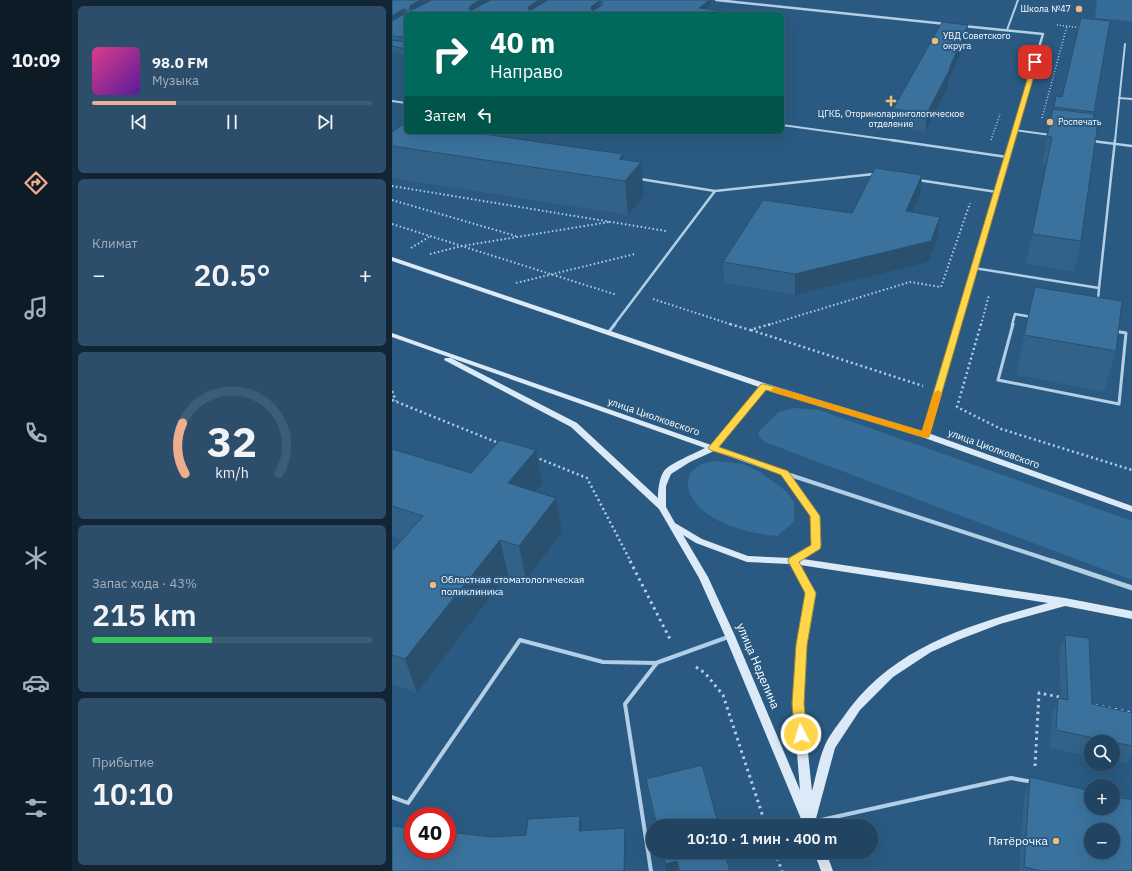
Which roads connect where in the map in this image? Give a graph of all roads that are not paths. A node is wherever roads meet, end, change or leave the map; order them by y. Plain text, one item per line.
1 (716, 0) edge
2 (1018, 0) edge
3 (950, 24) edge
4 (958, 25) edge
5 (1007, 30) junction
6 (1125, 44) dead end
7 (1119, 98) junction
8 (1132, 99) edge
9 (392, 101) edge
10 (404, 103) edge
11 (784, 125) edge
12 (1015, 130) junction
13 (1053, 135) edge
14 (1091, 140) edge
15 (1114, 144) junction
16 (1132, 146) edge
17 (1007, 157) junction
18 (879, 174) edge
19 (638, 179) edge
20 (916, 180) edge
21 (715, 191) junction
22 (997, 192) junction
23 (392, 259) edge
24 (974, 268) junction
25 (1099, 288) junction
26 (1097, 304) edge
27 (1037, 318) edge
28 (1111, 330) edge
29 (608, 333) junction
30 (392, 335) edge
31 (418, 345) junction
32 (764, 386) junction
33 (926, 435) junction
34 (713, 448) junction
35 (785, 473) junction
36 (662, 507) junction
37 (1132, 509) edge
38 (672, 525) junction
39 (793, 561) junction
40 (1132, 588) edge
41 (1064, 602) junction
42 (1132, 615) edge
43 (730, 636) junction
44 (656, 664) junction
45 (1041, 784) edge
46 (392, 797) edge
47 (807, 819) edge
48 (809, 819) edge
49 (810, 819) edge
50 (831, 819) edge
51 (823, 859) edge
52 (651, 871) edge
53 (828, 871) edge

1 - 3 street
2 - 5 lane
4 - 5 street
5 - 12 street
6 - 7 lane
7 - 8 lane
7 - 15 lane
9 - 10 lane
11 - 17 lane
12 - 13 lane
12 - 17 street
14 - 15 lane
15 - 16 lane
15 - 25 lane
17 - 22 street
18 - 21 lane
19 - 21 lane
20 - 22 lane
21 - 29 lane
22 - 24 street
23 - 29 main road, улица Циолковского
24 - 25 lane
24 - 33 street
25 - 26 lane
27 - 28 lane
29 - 32 main road, улица Циолковского
30 - 31 main road, улица Циолковского
31 - 34 main road, улица Циолковского
31 - 36 main road, улица Циолковского
32 - 33 main road, улица Циолковского
32 - 34 main road
33 - 37 main road, улица Циолковского
34 - 35 main road
34 - 36 main road
35 - 39 main road
35 - 40 street
36 - 38 main road
38 - 39 main road
38 - 43 main road, улица Неделина
39 - 41 main road
39 - 48 main road
41 - 42 main road
41 - 49 main road
43 - 44 lane
43 - 47 main road, улица Неделина
44 - 46 lane
44 - 52 lane
45 - 50 lane
51 - 53 main road

